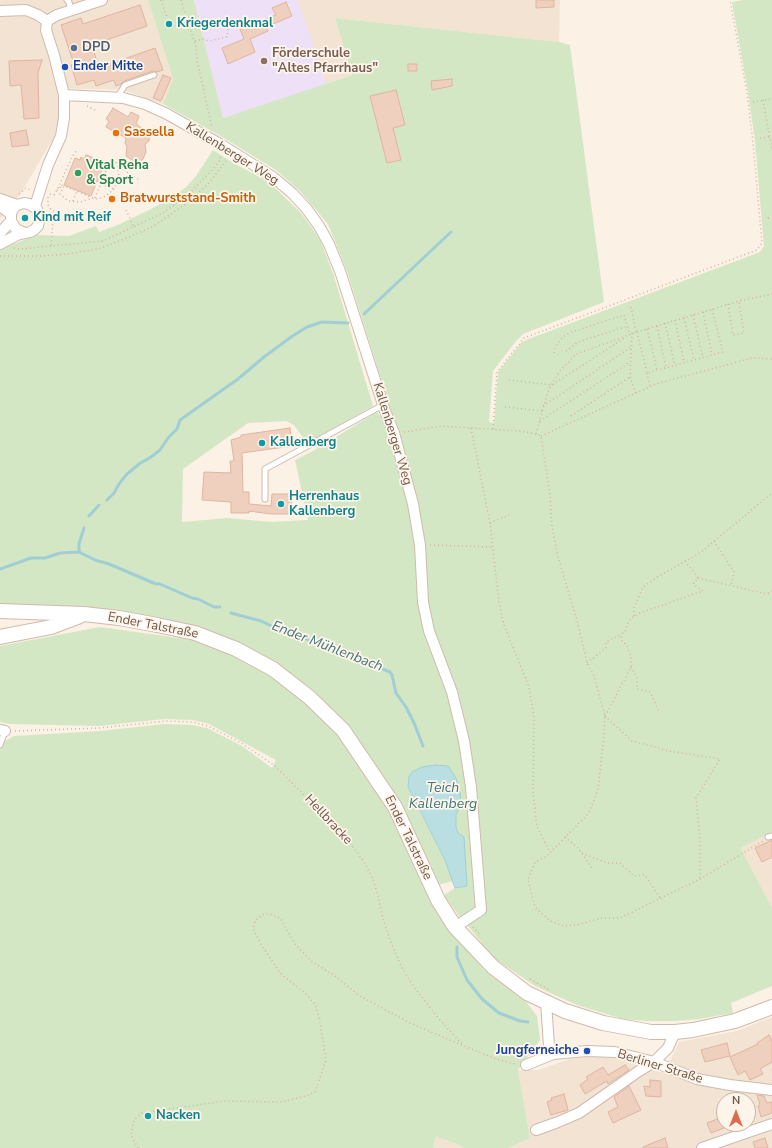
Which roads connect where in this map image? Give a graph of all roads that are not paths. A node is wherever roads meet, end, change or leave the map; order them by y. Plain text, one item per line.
1 (67, 0) edge
2 (102, 0) edge
3 (0, 11) edge
4 (72, 11) junction
5 (47, 21) junction
6 (154, 75) dead end
7 (64, 95) junction
8 (117, 98) junction
9 (48, 165) junction
10 (0, 199) edge
11 (20, 204) junction
12 (0, 206) edge
13 (35, 206) junction
14 (11, 217) junction
15 (25, 233) junction
16 (3, 239) edge
17 (383, 405) junction
18 (265, 499) dead end
19 (0, 611) edge
20 (84, 614) junction
21 (0, 637) edge
22 (3, 731) edge
23 (0, 745) edge
24 (455, 927) junction
25 (548, 996) junction
26 (772, 1007) edge
27 (675, 1032) junction
28 (553, 1054) junction
29 (654, 1062) junction
30 (526, 1065) road end
31 (772, 1090) edge
32 (772, 1124) edge
33 (536, 1130) dead end
34 (702, 1148) edge

1 - 4 lane
2 - 4 street
3 - 5 street
4 - 5 street
5 - 7 street
6 - 8 lane
7 - 8 street, Kallenberger Weg
7 - 9 street
8 - 17 street, Kallenberger Weg
9 - 11 street
9 - 13 street
10 - 11 street
11 - 13 street
11 - 14 street
12 - 14 street
13 - 15 street
14 - 15 street
14 - 16 street
15 - 16 street
17 - 18 lane
17 - 24 street, Kallenberger Weg
19 - 20 main road, Ender Talstraße
20 - 21 main road
20 - 24 main road, Ender Talstraße
22 - 23 lane
24 - 25 main road, Ender Talstraße
25 - 27 main road, Ender Talstraße
25 - 28 street
26 - 27 main road, Ender Talstraße
27 - 29 street
28 - 29 street, Berliner Straße
28 - 30 street
29 - 31 street, Berliner Straße
29 - 33 street
32 - 34 street

